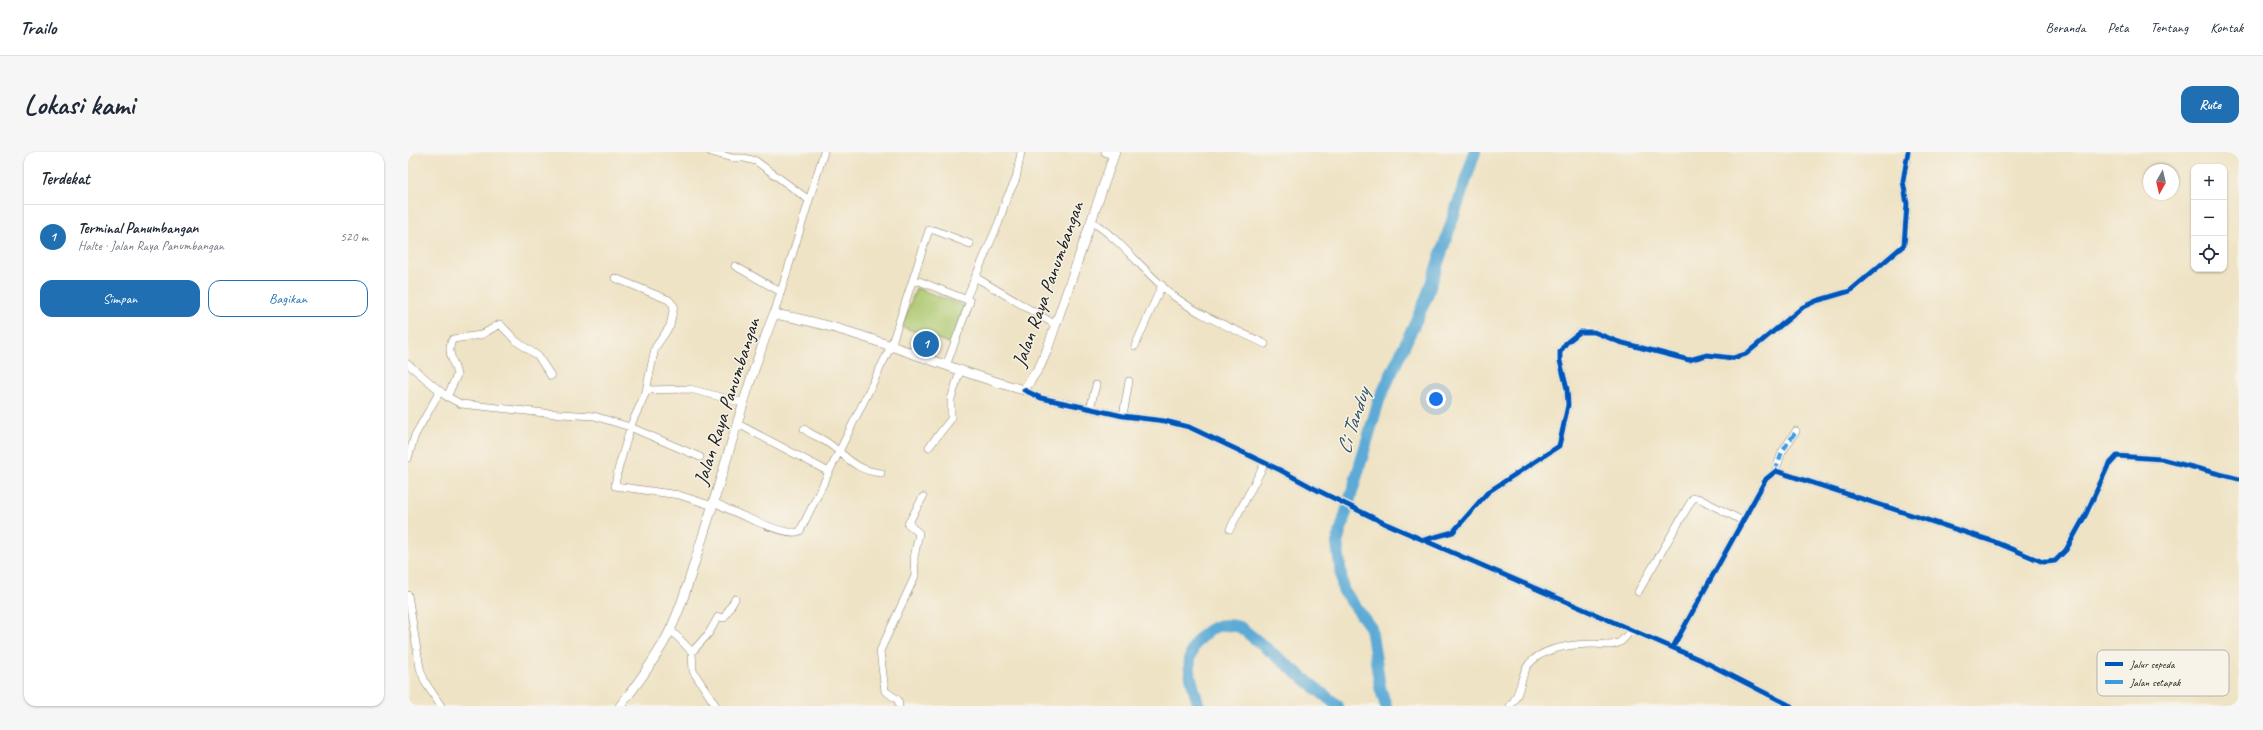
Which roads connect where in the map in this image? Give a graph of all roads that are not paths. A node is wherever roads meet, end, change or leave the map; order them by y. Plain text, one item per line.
1 (711, 152) edge
2 (755, 152) edge
3 (824, 152) edge
4 (1021, 152) edge
5 (1908, 152) edge
6 (1111, 153) edge
7 (753, 160) junction
8 (809, 200) junction
9 (1091, 221) junction
10 (970, 244) dead end
11 (734, 266) dead end
12 (975, 277) junction
13 (614, 278) dead end
14 (912, 282) junction
15 (1162, 285) junction
16 (781, 292) junction
17 (966, 299) junction
18 (774, 314) junction
19 (1056, 325) junction
20 (1265, 344) dead end
21 (891, 346) junction
22 (1135, 346) dead end
23 (408, 364) edge
24 (946, 366) junction
25 (960, 371) junction
26 (551, 376) dead end
27 (1129, 381) dead end
28 (1096, 385) dead end
29 (1024, 390) junction
30 (440, 391) junction
31 (646, 391) junction
32 (447, 397) junction
33 (744, 403) junction
34 (1090, 409) junction
35 (1122, 416) junction
36 (738, 424) junction
37 (630, 427) junction
38 (804, 429) dead end
39 (1796, 431) dead end
40 (929, 447) dead end
41 (840, 452) junction
42 (700, 457) dead end
43 (408, 458) edge
44 (1265, 463) junction
45 (829, 472) junction
46 (1775, 472) junction
47 (881, 473) dead end
48 (2239, 479) edge
49 (923, 497) dead end
50 (713, 504) junction
51 (1743, 521) junction
52 (1230, 529) dead end
53 (1424, 540) junction
54 (1638, 592) dead end
55 (408, 595) edge
56 (735, 599) dead end
57 (670, 628) junction
58 (1631, 630) junction
59 (1673, 647) junction
60 (692, 652) junction
61 (441, 706) edge
62 (620, 706) edge
63 (716, 706) edge
64 (899, 706) edge
65 (1510, 706) edge
66 (1791, 706) edge

1 - 7 street
2 - 7 street
3 - 8 street
4 - 12 street
5 - 53 street
6 - 9 main road, Jalan Raya Panumbangan
7 - 8 street
8 - 16 street
9 - 15 street
9 - 19 main road, Jalan Raya Panumbangan
10 - 14 street
11 - 16 street
12 - 17 street
12 - 19 street
13 - 31 street
14 - 17 street
14 - 21 street
15 - 20 street
15 - 22 street
16 - 18 street
17 - 24 street
18 - 21 main road, Jalan Raya Panumbangan
18 - 33 main road, Jalan Raya Panumbangan
19 - 29 main road, Jalan Raya Panumbangan
21 - 24 main road, Jalan Raya Panumbangan
21 - 41 street
23 - 30 street
24 - 25 main road, Jalan Raya Panumbangan
25 - 29 main road, Jalan Raya Panumbangan
25 - 40 street
26 - 32 street
27 - 35 street
28 - 34 street
29 - 34 street
30 - 32 street
30 - 43 street
31 - 33 street
31 - 37 street
32 - 37 street
33 - 36 main road, Jalan Raya Panumbangan
34 - 35 street
35 - 44 street
36 - 45 street
36 - 50 main road, Jalan Raya Panumbangan
37 - 42 street
37 - 50 street
38 - 41 street
39 - 46 street
41 - 45 street
41 - 47 street
44 - 52 street
44 - 53 street
45 - 50 street
46 - 48 street
46 - 51 street
49 - 64 street
50 - 57 main road, Jalan Raya Panumbangan
51 - 54 street
51 - 59 street
53 - 58 street
55 - 61 street
56 - 60 street
57 - 60 street
57 - 62 main road, Jalan Raya Panumbangan
58 - 59 street
58 - 65 street
59 - 66 street
60 - 63 street

